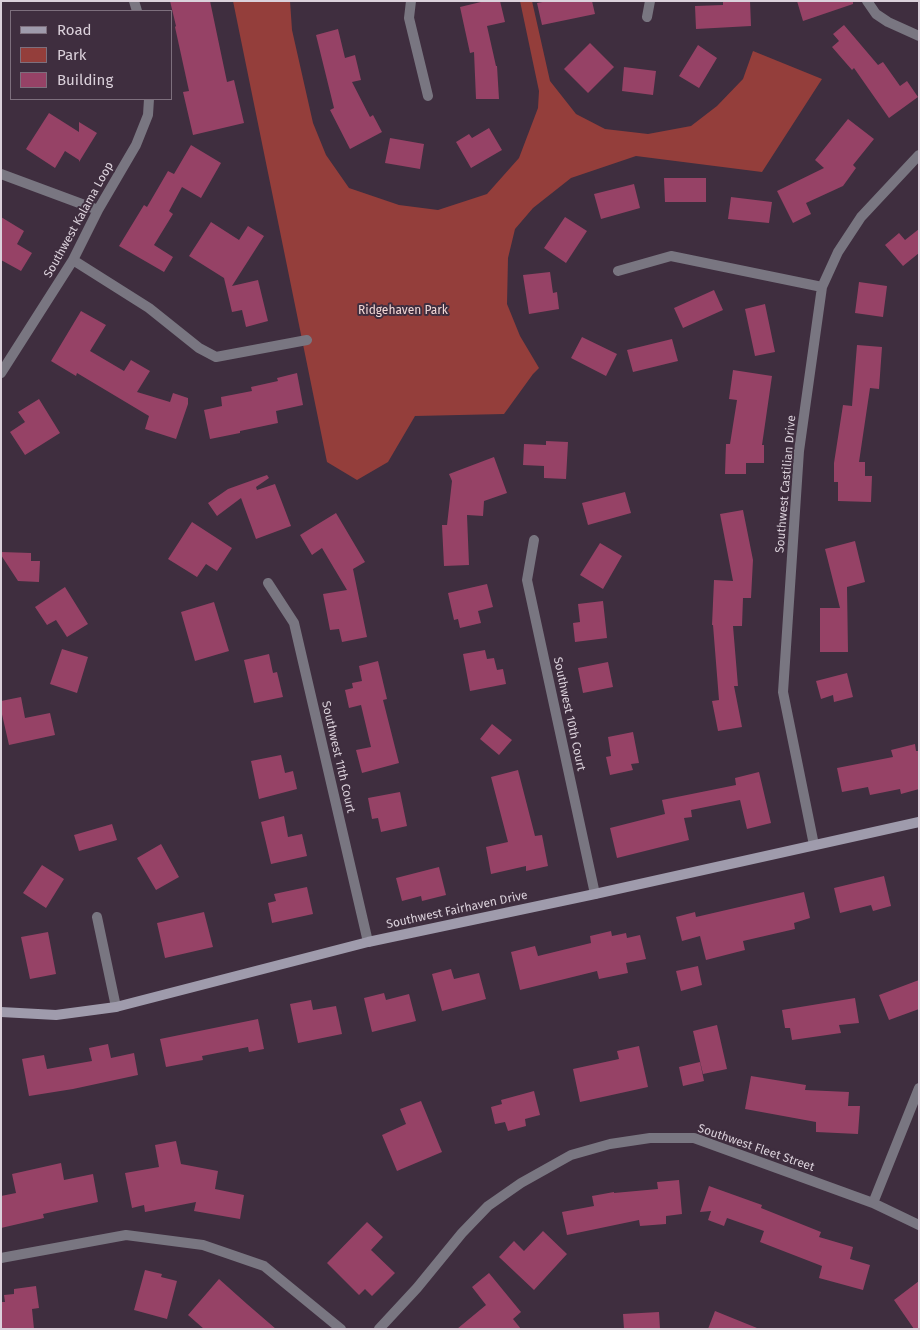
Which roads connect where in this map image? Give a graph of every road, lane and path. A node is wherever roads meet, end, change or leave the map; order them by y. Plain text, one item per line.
1 (411, 1) edge
2 (650, 1) edge
3 (867, 1) edge
4 (647, 16) dead end
5 (919, 36) edge
6 (428, 96) dead end
7 (149, 100) edge
8 (919, 155) edge
9 (1, 174) edge
10 (98, 210) junction
11 (74, 260) junction
12 (618, 272) dead end
13 (822, 287) junction
14 (307, 340) dead end
15 (1, 373) edge
16 (534, 540) dead end
17 (268, 583) dead end
18 (919, 822) edge
19 (814, 845) junction
20 (595, 894) junction
21 (97, 917) dead end
22 (368, 942) junction
23 (116, 1007) junction
24 (1, 1012) edge
25 (919, 1088) edge
26 (873, 1203) junction
27 (919, 1225) edge
28 (1, 1258) edge
29 (341, 1329) edge
30 (378, 1329) edge

1 - 6 street
2 - 4 street
3 - 5 street
7 - 10 street, Southwest Kalama Loop
8 - 13 street, Southwest Castilian Drive
9 - 10 street
10 - 11 street, Southwest Kalama Loop
11 - 14 street
11 - 15 street, Southwest Kalama Loop
12 - 13 street
13 - 19 street, Southwest Castilian Drive
16 - 20 street, Southwest 10th Court
17 - 22 street, Southwest 11th Court
18 - 19 street, Southwest Fairhaven Drive
19 - 20 street, Southwest Fairhaven Drive
20 - 22 street, Southwest Fairhaven Drive
21 - 23 street
22 - 23 street, Southwest Fairhaven Drive
23 - 24 street, Southwest Fairhaven Drive
25 - 26 street
26 - 27 street, Southwest Fleet Street
26 - 30 street, Southwest Fleet Street
28 - 29 street

